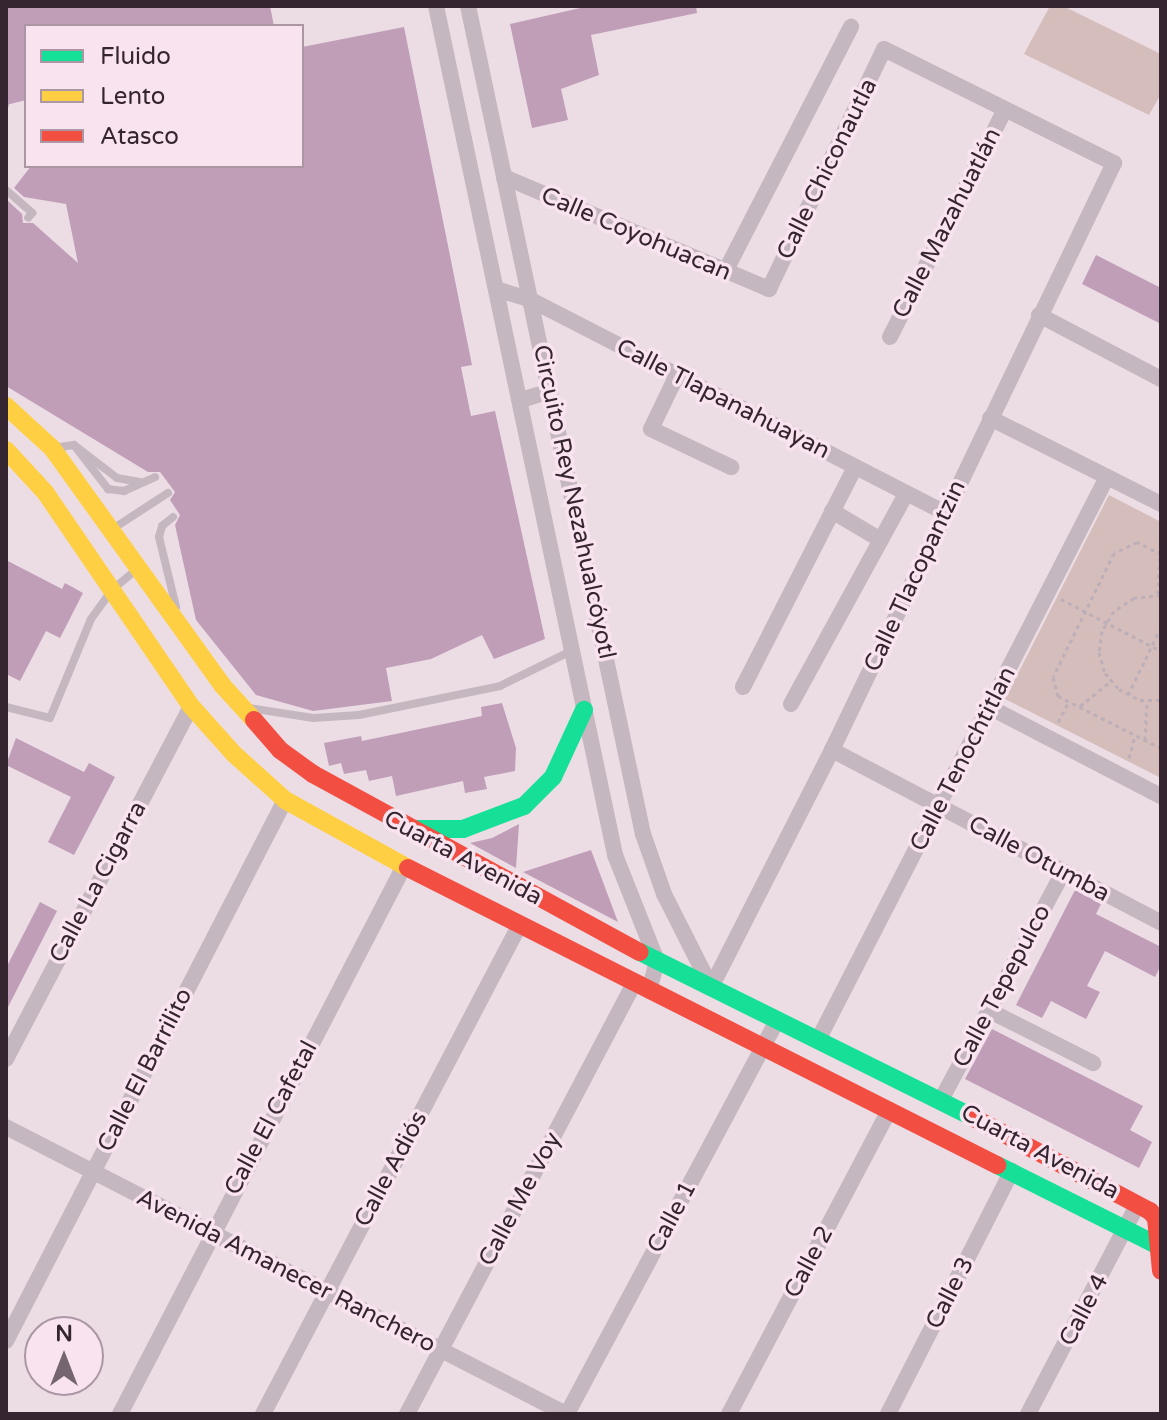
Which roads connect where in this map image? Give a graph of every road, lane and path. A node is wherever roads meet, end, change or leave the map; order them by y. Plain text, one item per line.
1 (436, 6) edge
2 (468, 6) edge
3 (851, 27) dead end
4 (1005, 109) junction
5 (504, 177) junction
6 (6, 190) edge
7 (28, 218) dead end
8 (725, 272) junction
9 (769, 289) joint
10 (499, 290) junction
11 (531, 300) junction
12 (1039, 315) junction
13 (890, 337) dead end
14 (677, 375) junction
15 (1161, 379) edge
16 (551, 391) junction
17 (521, 400) junction
18 (6, 406) edge
19 (990, 418) junction
20 (74, 445) junction
21 (52, 448) junction
22 (6, 450) edge
23 (25, 467) junction
24 (731, 467) dead end
25 (855, 467) junction
26 (155, 477) dead end
27 (1107, 477) junction
28 (140, 482) junction
29 (168, 493) dead end
30 (906, 494) junction
31 (1161, 504) edge
32 (832, 511) junction
33 (945, 513) junction
34 (173, 517) dead end
35 (1161, 520) edge
36 (111, 530) junction
37 (881, 540) junction
38 (82, 547) junction
39 (1159, 553) edge
40 (138, 568) junction
41 (112, 590) junction
42 (1048, 592) junction
43 (1160, 595) edge
44 (1084, 612) junction
45 (1106, 623) junction
46 (180, 627) junction
47 (1161, 627) edge
48 (1152, 646) junction
49 (571, 651) junction
50 (1161, 651) edge
51 (1111, 681) junction
52 (743, 687) dead end
53 (1128, 695) junction
54 (1161, 700) edge
55 (1069, 701) junction
56 (1147, 701) junction
57 (791, 704) dead end
58 (191, 706) junction
59 (6, 707) edge
60 (241, 707) junction
61 (989, 707) junction
62 (1080, 707) junction
63 (584, 710) junction
64 (1135, 735) junction
65 (1050, 738) junction
66 (1145, 740) junction
67 (1161, 748) edge
68 (832, 750) junction
69 (1125, 777) junction
70 (1161, 796) edge
71 (285, 800) junction
72 (939, 806) junction
73 (407, 829) junction
74 (404, 866) junction
75 (1063, 872) junction
76 (1161, 923) edge
77 (520, 924) junction
78 (657, 961) junction
79 (642, 987) junction
80 (711, 987) junction
81 (988, 1010) junction
82 (777, 1020) junction
83 (818, 1040) junction
84 (762, 1049) junction
85 (6, 1059) edge
86 (1093, 1063) dead end
87 (941, 1100) junction
88 (889, 1110) junction
89 (6, 1127) edge
90 (1012, 1171) junction
91 (92, 1173) junction
92 (1138, 1204) junction
93 (1128, 1230) junction
94 (211, 1233) junction
95 (1157, 1245) junction
96 (1161, 1271) edge
97 (325, 1292) junction
98 (6, 1341) edge
99 (440, 1350) junction
100 (120, 1414) edge
101 (263, 1414) edge
102 (407, 1414) edge
103 (567, 1414) edge
104 (729, 1414) edge
105 (888, 1414) edge
106 (1028, 1414) edge

1 - 10 street, Circuito Rey Nezahualcóyotl
2 - 5 street, Circuito Rey Nezahualcóyotl
3 - 8 street
4 - 9 street, Calle Chiconautla
4 - 12 street, Calle Tlacopantzin
4 - 13 street, Calle Mazahuatlán
5 - 8 street, Calle Coyohuacan
5 - 11 street, Circuito Rey Nezahualcóyotl
6 - 7 lane
8 - 9 street, Calle Coyohuacan
10 - 11 street, Calle Tlapanahuayan
10 - 17 street, Circuito Rey Nezahualcóyotl
11 - 14 street, Calle Tlapanahuayan
11 - 16 street, Circuito Rey Nezahualcóyotl
12 - 15 street
12 - 19 street, Calle Tlacopantzin
14 - 24 street
14 - 25 street, Calle Tlapanahuayan
16 - 17 street
16 - 80 street, Circuito Rey Nezahualcóyotl
17 - 49 street, Circuito Rey Nezahualcóyotl
18 - 21 main road, Cuarta Avenida
19 - 27 street
19 - 33 street, Calle Tlacopantzin
20 - 21 lane
20 - 28 lane
20 - 28 lane
21 - 23 main road
21 - 36 main road, Cuarta Avenida
22 - 23 main road, Cuarta Avenida
23 - 38 main road, Cuarta Avenida
25 - 30 street, Calle Tlapanahuayan
25 - 32 street
26 - 28 lane
27 - 31 street
27 - 42 street, Calle Tenochtitlan
29 - 36 lane
30 - 33 street, Calle Tlapanahuayan
30 - 37 street
32 - 37 street
32 - 52 street
33 - 68 street, Calle Tlacopantzin
34 - 46 lane
35 - 39 path
36 - 38 main road
36 - 40 main road, Cuarta Avenida
37 - 57 street
38 - 41 main road, Cuarta Avenida
39 - 43 path
39 - 44 path
40 - 41 lane
40 - 46 main road, Cuarta Avenida
41 - 58 main road, Cuarta Avenida
41 - 59 lane
42 - 44 path
42 - 61 street, Calle Tenochtitlan
43 - 45 path
44 - 45 path
44 - 55 path
45 - 48 path
45 - 51 path
46 - 60 main road, Cuarta Avenida
47 - 48 path
48 - 50 path
48 - 53 path
49 - 60 lane
49 - 63 street, Circuito Rey Nezahualcóyotl
51 - 53 path
51 - 62 path
53 - 56 path
54 - 56 path
55 - 62 path
55 - 65 path
56 - 66 path
58 - 71 main road, Cuarta Avenida
58 - 85 street, Calle La Cigarra
60 - 73 main road, Cuarta Avenida
61 - 65 street
61 - 72 street, Calle Tenochtitlan
62 - 64 path
63 - 73 main road
63 - 78 street, Circuito Rey Nezahualcóyotl
64 - 66 path
64 - 69 path
65 - 69 street
66 - 67 path
68 - 72 street, Calle Otumba
68 - 80 street, Calle Tlacopantzin
69 - 70 street
71 - 74 main road, Cuarta Avenida
71 - 91 street, Calle El Barrilito
72 - 75 street, Calle Otumba
72 - 83 street, Calle Tenochtitlan
73 - 78 main road, Cuarta Avenida
74 - 77 main road, Cuarta Avenida
74 - 94 street, Calle El Cafetal
75 - 76 street, Calle Otumba
75 - 81 street, Calle Tepepulco
77 - 79 main road, Cuarta Avenida
77 - 97 street, Calle Adiós
78 - 79 street
78 - 80 main road, Cuarta Avenida
79 - 84 main road, Cuarta Avenida
79 - 99 street, Calle Me Voy
80 - 82 main road, Cuarta Avenida
81 - 86 street
81 - 87 street, Calle Tepepulco
82 - 83 main road, Cuarta Avenida
82 - 84 street, Calle 1
83 - 87 main road, Cuarta Avenida
84 - 88 main road, Cuarta Avenida
84 - 103 street, Calle 1
87 - 92 main road, Cuarta Avenida
88 - 90 main road, Cuarta Avenida
88 - 104 street, Calle 2
89 - 91 street, Avenida Amanecer Ranchero
90 - 93 main road, Cuarta Avenida
90 - 105 street, Calle 3
91 - 94 street, Avenida Amanecer Ranchero
91 - 98 street, Calle El Barrilito
92 - 93 street, Calle 4
92 - 95 main road, Cuarta Avenida
93 - 95 main road, Cuarta Avenida
93 - 106 street, Calle 4
94 - 97 street, Avenida Amanecer Ranchero
94 - 100 street, Calle El Cafetal
95 - 96 main road
97 - 99 street, Avenida Amanecer Ranchero
97 - 101 street, Calle Adiós
99 - 102 street, Calle Me Voy
99 - 103 street, Avenida Amanecer Ranchero

